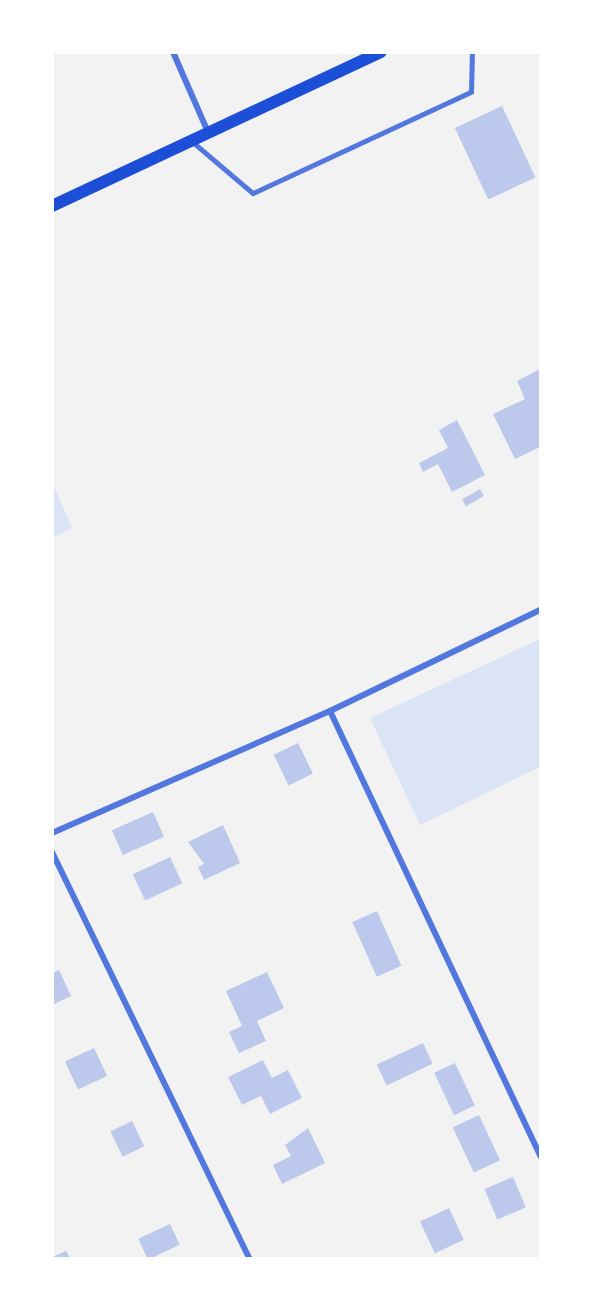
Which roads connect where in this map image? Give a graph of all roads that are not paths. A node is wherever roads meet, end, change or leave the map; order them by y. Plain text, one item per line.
1 (173, 52) edge
2 (381, 52) edge
3 (472, 52) edge
4 (209, 133) junction
5 (192, 141) junction
6 (52, 206) edge
7 (540, 610) edge
8 (330, 711) junction
9 (52, 833) edge
10 (52, 852) edge
11 (540, 1156) edge
12 (249, 1258) edge

1 - 4 street
2 - 4 main road
3 - 5 lane
4 - 5 main road
5 - 6 main road
7 - 8 street
8 - 9 street
8 - 11 street
10 - 12 street

